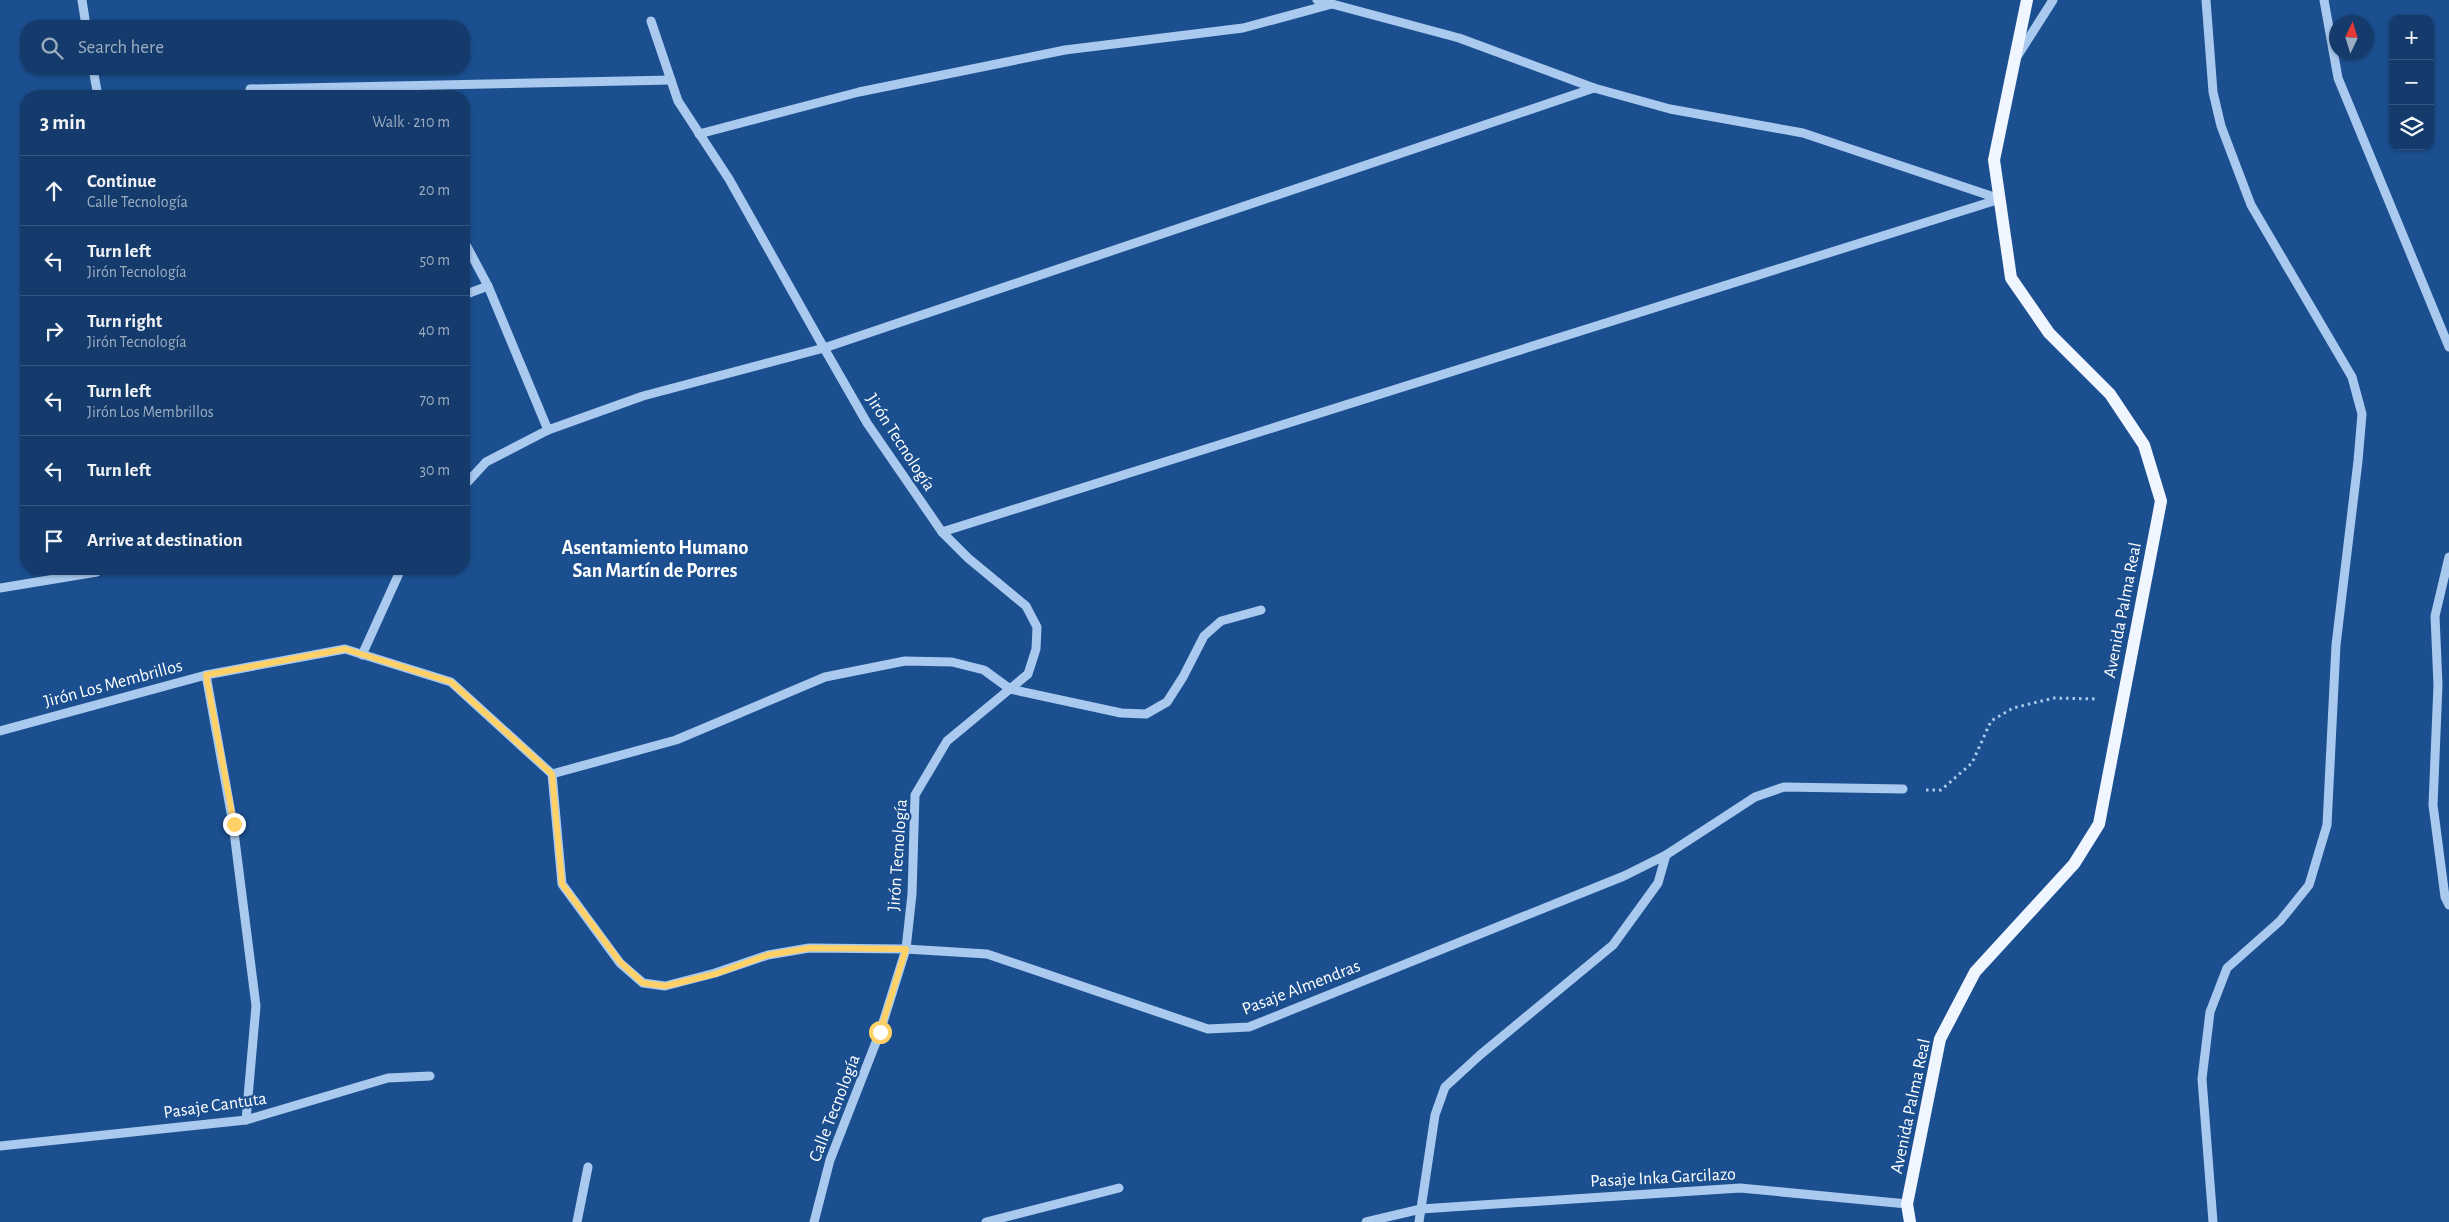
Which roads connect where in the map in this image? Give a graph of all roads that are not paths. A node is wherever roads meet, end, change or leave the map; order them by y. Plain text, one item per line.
1 (82, 0) edge
2 (1317, 0) edge
3 (2027, 0) edge
4 (2053, 0) edge
5 (2206, 0) edge
6 (2324, 0) edge
7 (1333, 4) junction
8 (85, 20) edge
9 (651, 21) dead end
10 (2012, 65) junction
11 (94, 75) edge
12 (671, 80) junction
13 (1594, 88) junction
14 (250, 89) dead end
15 (97, 90) edge
16 (699, 134) junction
17 (2000, 199) junction
18 (470, 252) edge
19 (488, 286) junction
20 (470, 293) edge
21 (2449, 347) edge
22 (824, 348) junction
23 (548, 430) junction
24 (470, 479) edge
25 (942, 532) junction
26 (2449, 557) edge
27 (79, 575) edge
28 (398, 575) edge
29 (0, 588) edge
30 (1261, 610) dead end
31 (362, 655) junction
32 (206, 675) junction
33 (1010, 690) junction
34 (0, 731) edge
35 (552, 774) junction
36 (1903, 789) road end
37 (1666, 856) junction
38 (2449, 905) edge
39 (906, 949) junction
40 (430, 1076) dead end
41 (246, 1120) junction
42 (0, 1146) edge
43 (588, 1166) dead end
44 (1119, 1188) dead end
45 (1907, 1204) junction
46 (1421, 1209) junction
47 (577, 1222) edge
48 (814, 1222) edge
49 (986, 1222) edge
50 (1366, 1222) edge
51 (1419, 1222) edge
52 (1905, 1222) edge
53 (1910, 1222) edge
54 (2213, 1222) edge

1 - 8 street
2 - 7 street
3 - 10 main road, Avenida Palma Real
4 - 10 street
5 - 54 street
6 - 21 street
7 - 13 street
7 - 16 street
9 - 12 street, Jirón Tecnología
10 - 17 main road, Avenida Palma Real
11 - 15 street
12 - 14 street
12 - 16 street, Jirón Tecnología
13 - 17 street
13 - 22 street
16 - 22 street, Jirón Tecnología
17 - 25 street
17 - 45 main road, Avenida Palma Real
18 - 19 street
19 - 20 street
19 - 23 street
22 - 23 street
22 - 25 street, Jirón Tecnología
23 - 24 street
25 - 33 street, Jirón Tecnología
26 - 38 street
27 - 29 street
28 - 31 street
30 - 33 street
31 - 32 street, Jirón Los Membrillos
31 - 35 street, Jirón Los Membrillos
32 - 34 street, Jirón Los Membrillos
32 - 41 street
33 - 35 street
33 - 39 street, Jirón Tecnología
35 - 39 street
36 - 37 street, Pasaje Almendras
37 - 39 street, Pasaje Almendras
37 - 46 street
39 - 48 street, Calle Tecnología
40 - 41 street, Pasaje Cantuta
41 - 42 street, Pasaje Cantuta
43 - 47 street
44 - 49 street
45 - 46 street, Pasaje Inka Garcilazo
45 - 52 street
45 - 53 main road, Avenida Palma Real
46 - 50 street, Pasaje Inka Garcilazo
46 - 51 street

